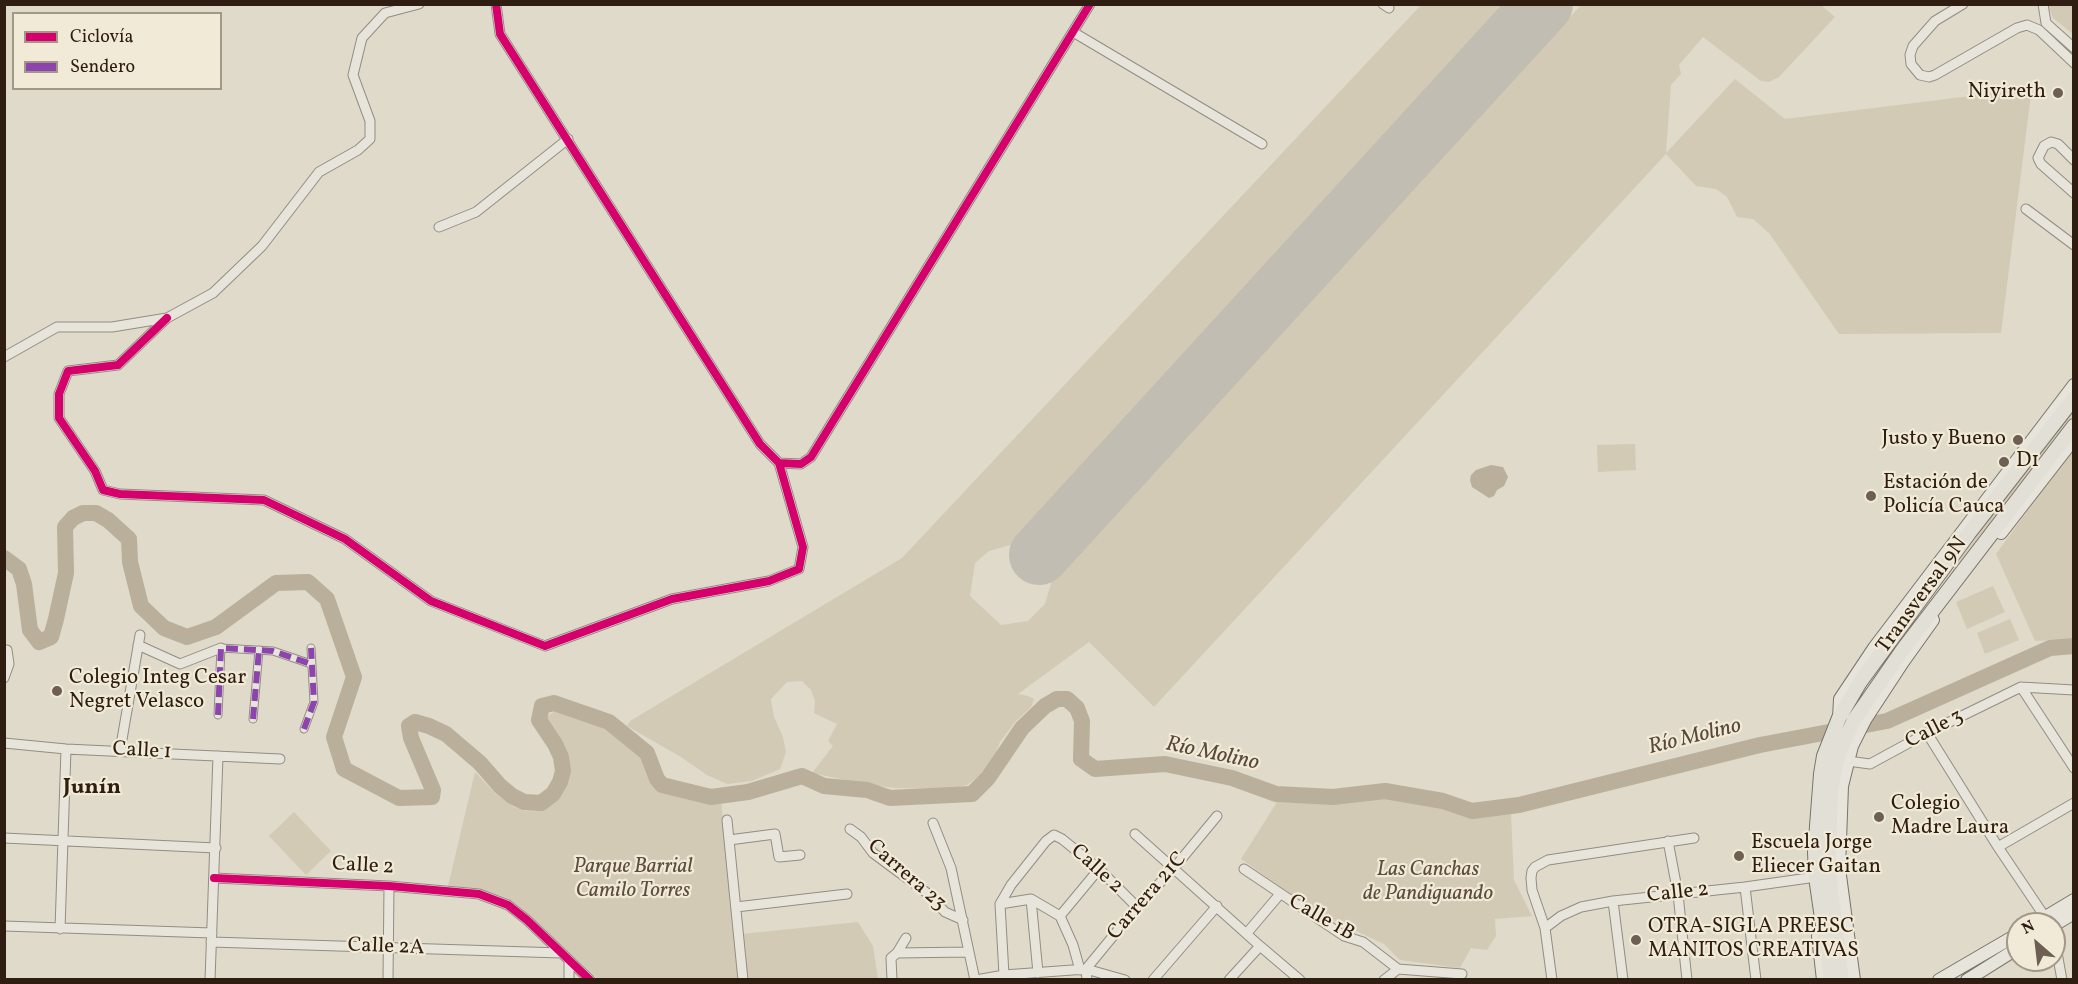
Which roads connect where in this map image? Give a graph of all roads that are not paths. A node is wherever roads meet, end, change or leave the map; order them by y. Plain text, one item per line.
1 (419, 4) edge
2 (496, 4) edge
3 (1090, 4) edge
4 (1962, 4) edge
5 (2043, 4) edge
6 (1073, 32) junction
7 (2072, 55) edge
8 (568, 139) junction
9 (1262, 144) dead end
10 (2073, 160) edge
11 (2073, 193) edge
12 (2026, 208) dead end
13 (439, 228) dead end
14 (2073, 245) edge
15 (167, 318) junction
16 (4, 357) edge
17 (2073, 385) edge
18 (2073, 398) edge
19 (2073, 426) edge
20 (2073, 439) edge
21 (779, 463) junction
22 (1946, 603) junction
23 (1932, 612) junction
24 (221, 648) junction
25 (311, 648) dead end
26 (7, 650) dead end
27 (259, 650) junction
28 (311, 664) junction
29 (4, 678) edge
30 (2021, 687) junction
31 (2073, 690) edge
32 (218, 715) dead end
33 (1839, 718) junction
34 (253, 719) dead end
35 (1860, 720) junction
36 (304, 729) dead end
37 (1927, 733) junction
38 (4, 743) edge
39 (1848, 744) junction
40 (66, 748) junction
41 (120, 752) junction
42 (218, 756) junction
43 (280, 759) dead end
44 (1848, 761) junction
45 (2073, 768) edge
46 (2073, 803) edge
47 (1217, 816) dead end
48 (727, 820) dead end
49 (933, 823) dead end
50 (850, 829) dead end
51 (1135, 834) dead end
52 (4, 838) edge
53 (1694, 838) dead end
54 (729, 840) junction
55 (63, 841) junction
56 (1668, 841) junction
57 (216, 848) junction
58 (1998, 848) junction
59 (800, 855) dead end
60 (1174, 868) junction
61 (1100, 869) junction
62 (1244, 869) dead end
63 (1816, 877) junction
64 (214, 878) junction
65 (389, 886) junction
66 (1745, 887) junction
67 (847, 894) dead end
68 (1280, 894) junction
69 (1678, 894) junction
70 (1031, 899) junction
71 (2073, 900) edge
72 (1614, 901) junction
73 (1000, 904) junction
74 (1217, 906) junction
75 (736, 907) junction
76 (1137, 907) junction
77 (2038, 912) edge
78 (2058, 912) edge
79 (1060, 916) junction
80 (963, 920) junction
81 (4, 926) edge
82 (1545, 928) junction
83 (60, 929) junction
84 (1247, 933) junction
85 (212, 938) junction
86 (906, 938) dead end
87 (2006, 941) edge
88 (1260, 946) junction
89 (389, 949) junction
90 (969, 952) junction
91 (561, 953) junction
92 (897, 953) junction
93 (2006, 955) edge
94 (570, 961) junction
95 (1963, 966) junction
96 (1398, 969) junction
97 (1084, 973) edge
98 (1004, 975) junction
99 (1032, 975) edge
100 (1463, 978) edge
101 (1968, 979) edge
102 (210, 980) edge
103 (388, 980) edge
104 (569, 980) edge
105 (590, 980) edge
106 (743, 980) edge
107 (892, 980) edge
108 (975, 980) edge
109 (1125, 980) edge
110 (1153, 980) edge
111 (1229, 980) edge
112 (1300, 980) edge
113 (1384, 980) edge
114 (1552, 980) edge
115 (1623, 980) edge
116 (1687, 980) edge
117 (1756, 980) edge
118 (1823, 980) edge
119 (1832, 980) edge
120 (1842, 980) edge
121 (1854, 980) edge
122 (1939, 980) edge

1 - 15 street
2 - 8 street
3 - 6 street
4 - 7 street
5 - 7 street
6 - 9 street
6 - 21 street
8 - 13 street
8 - 21 street
10 - 11 street
12 - 14 street
15 - 16 street
15 - 21 street
17 - 33 main road
18 - 33 main road, Transversal 9N
19 - 23 main road, Transversal 9N
20 - 22 main road, Transversal 9N
22 - 23 main road
22 - 35 main road, Transversal 9N
23 - 35 main road, Transversal 9N
24 - 27 street
24 - 32 street
24 - 41 street
25 - 28 street
26 - 29 street
27 - 28 street
27 - 34 street
28 - 36 street
30 - 31 street
30 - 37 street, Calle 3
30 - 45 street
33 - 63 main road, Transversal 9N
35 - 39 main road, Transversal 9N
37 - 44 street, Calle 3
37 - 58 street
38 - 40 street, Calle 1
39 - 44 main road
39 - 120 main road, Transversal 9N
40 - 41 street, Calle 1
40 - 55 street
41 - 42 street, Calle 1
42 - 43 street, Calle 1
42 - 57 street
44 - 121 main road
46 - 58 street
47 - 60 street, Carrera 21C
48 - 54 street
49 - 80 street, Carrera 23
50 - 80 street, Carrera 23
51 - 60 street
52 - 55 street
53 - 56 street
54 - 59 street
54 - 75 street
55 - 57 street
55 - 83 street
56 - 69 street
56 - 82 street
57 - 64 street
58 - 77 street
60 - 74 street
60 - 76 street, Carrera 21C
61 - 73 street, Calle 2
61 - 76 street, Calle 2
61 - 79 street
62 - 68 street, Calle 1B
63 - 66 street, Calle 2
63 - 118 main road
63 - 119 main road, Transversal 9N
64 - 65 street, Calle 2
64 - 85 street
65 - 89 street
65 - 91 street, Calle 2
66 - 69 street, Calle 2
66 - 117 street
67 - 75 street
68 - 84 street
68 - 96 street, Calle 1B
69 - 72 street, Calle 2
69 - 116 street
70 - 73 street
70 - 79 street
70 - 99 street
71 - 78 main road
72 - 82 street, Calle 2
72 - 115 street
73 - 98 street
74 - 84 street
74 - 110 street
75 - 106 street
76 - 97 street, Carrera 21C
79 - 97 street
80 - 90 street, Carrera 23
81 - 83 street, Calle 2A
82 - 114 street
83 - 85 street, Calle 2A
84 - 88 street
85 - 89 street, Calle 2A
85 - 102 street
86 - 92 street
87 - 95 main road
88 - 111 street
88 - 112 street
89 - 91 street, Calle 2A
89 - 103 street
90 - 92 street
90 - 108 street, Carrera 23
91 - 94 street, Calle 2
92 - 107 street
93 - 101 main road
94 - 104 street
94 - 105 street, Calle 2
95 - 101 street
95 - 122 main road
96 - 100 street
96 - 113 street
97 - 99 street
97 - 109 street
98 - 99 street
98 - 108 street

